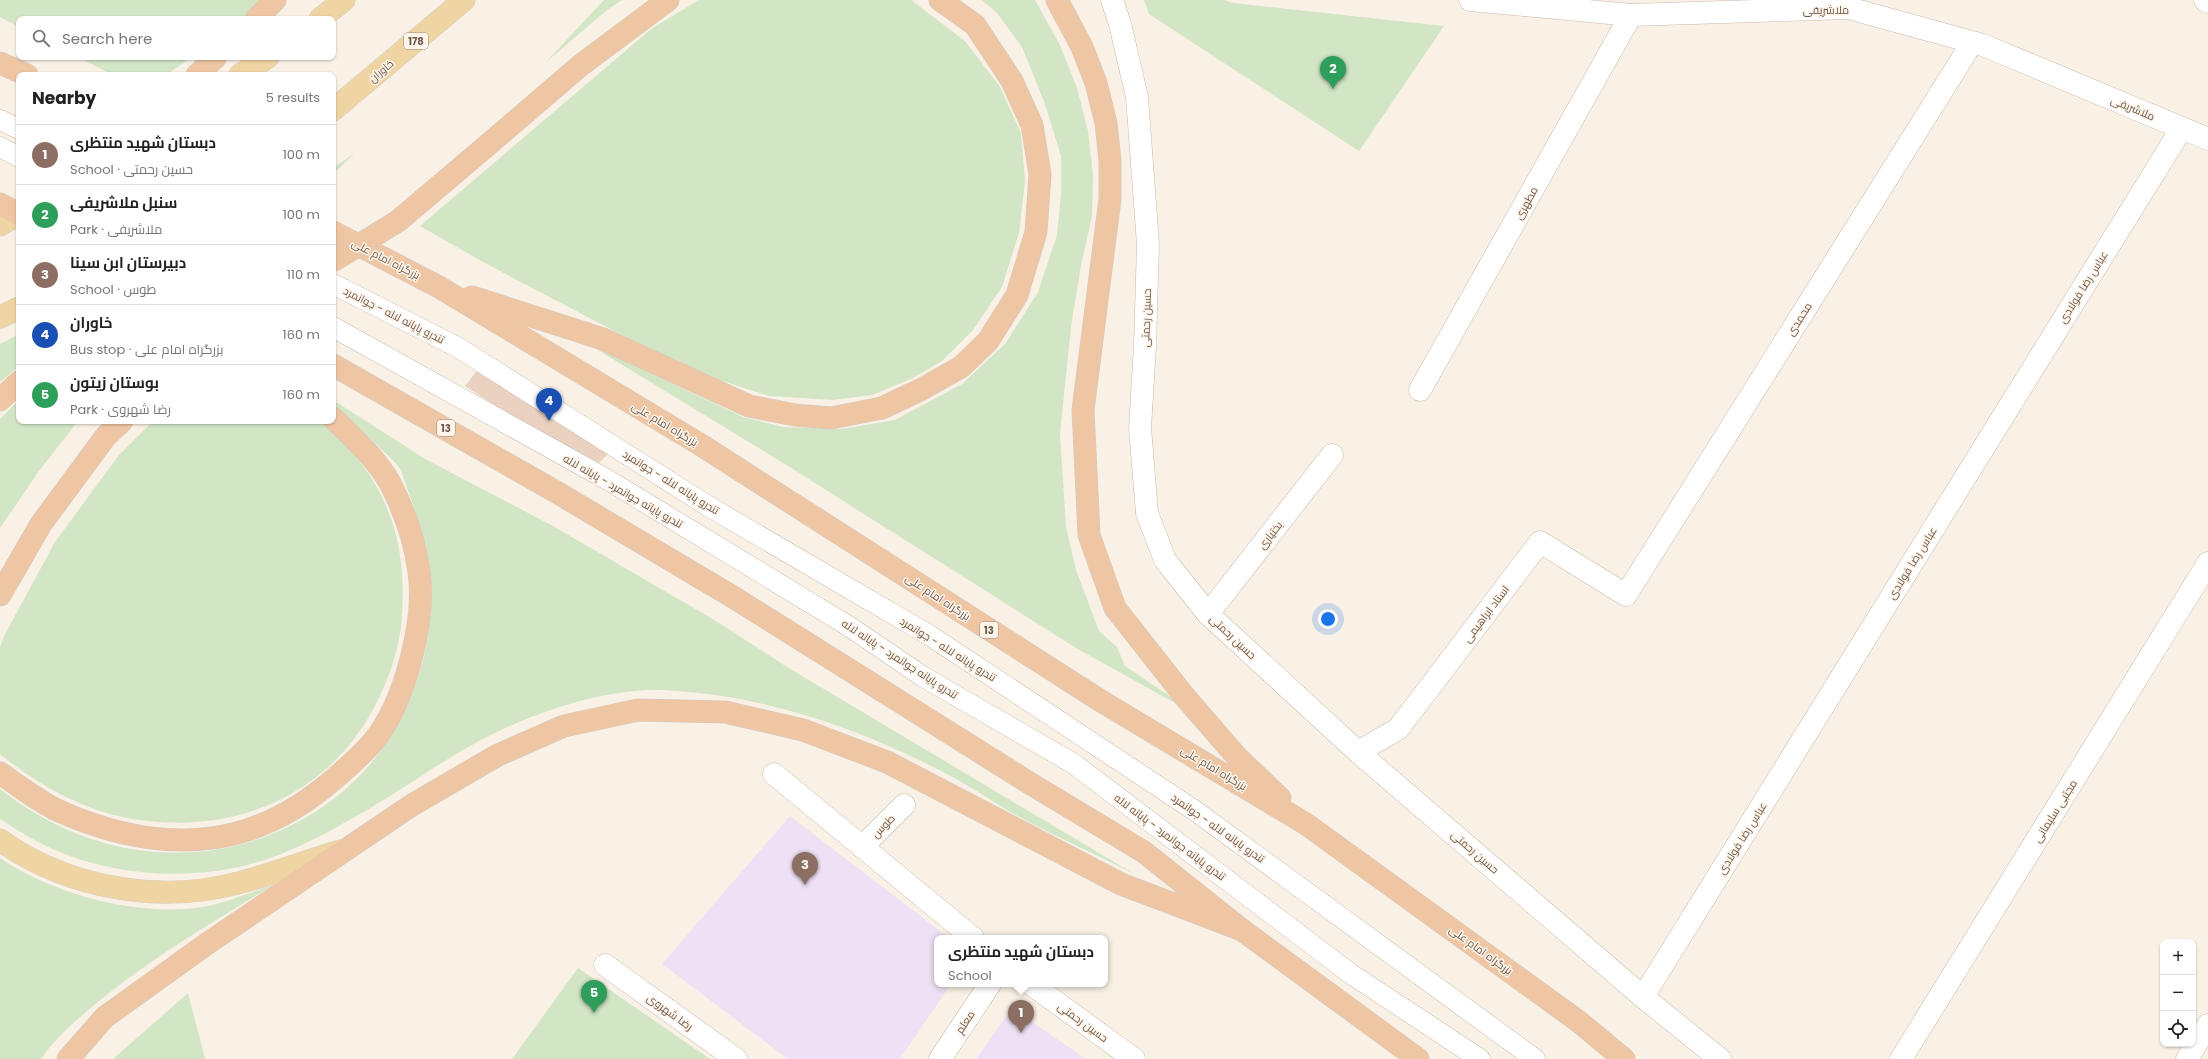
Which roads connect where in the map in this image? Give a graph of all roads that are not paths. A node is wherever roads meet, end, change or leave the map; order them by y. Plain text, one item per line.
1 (275, 0) edge
2 (344, 0) edge
3 (354, 0) edge
4 (464, 0) edge
5 (668, 0) edge
6 (940, 0) edge
7 (1057, 0) edge
8 (1112, 0) edge
9 (1470, 0) edge
10 (2205, 0) edge
11 (2208, 2) edge
12 (1775, 5) edge
13 (1631, 15) junction
14 (259, 16) edge
15 (324, 16) edge
16 (330, 16) edge
17 (1972, 43) junction
18 (0, 52) edge
19 (213, 60) edge
20 (263, 60) edge
21 (14, 69) edge
22 (200, 72) edge
23 (245, 72) edge
24 (336, 108) edge
25 (0, 120) edge
26 (16, 128) edge
27 (2182, 128) junction
28 (2208, 139) edge
29 (0, 147) edge
30 (16, 155) edge
31 (0, 204) edge
32 (16, 212) edge
33 (16, 216) edge
34 (0, 224) edge
35 (336, 234) edge
36 (336, 259) edge
37 (336, 286) edge
38 (439, 287) junction
39 (16, 309) edge
40 (0, 317) edge
41 (336, 329) edge
42 (336, 367) edge
43 (16, 385) edge
44 (1420, 390) dead end
45 (0, 400) edge
46 (336, 421) edge
47 (119, 424) edge
48 (1332, 455) dead end
49 (2208, 563) edge
50 (0, 595) edge
51 (1626, 595) joint
52 (1208, 614) junction
53 (1358, 752) junction
54 (0, 773) edge
55 (774, 774) dead end
56 (904, 805) dead end
57 (1306, 824) junction
58 (0, 840) edge
59 (862, 847) junction
60 (345, 849) junction
61 (1242, 930) junction
62 (969, 935) edge
63 (605, 965) dead end
64 (988, 987) edge
65 (1035, 987) edge
66 (1643, 997) junction
67 (2208, 1025) edge
68 (68, 1059) edge
69 (736, 1059) edge
70 (940, 1059) edge
71 (1134, 1059) edge
72 (1418, 1059) edge
73 (1480, 1059) edge
74 (1535, 1059) edge
75 (1624, 1059) edge
76 (1720, 1059) edge
77 (1901, 1059) edge
78 (2187, 1059) edge

1 - 14 highway
2 - 15 main road
3 - 16 lane
4 - 24 main road, خاوران / 178
5 - 36 highway, bridge
6 - 38 highway
7 - 57 highway
8 - 52 street, حسین رحمتی
9 - 13 street, ملاشریفی
10 - 11 street
12 - 13 street, ملاشریفی
12 - 17 street, ملاشریفی
13 - 44 street, مطهری
17 - 27 street, ملاشریفی
17 - 51 street, محمدی
18 - 21 highway
19 - 22 highway
20 - 23 main road
25 - 26 lane
27 - 28 street, ملاشریفی
27 - 66 street, عباس رضا فولادی
29 - 30 lane
31 - 32 highway
33 - 34 main road
35 - 38 highway, بزرگراه امام علی / 13
37 - 74 lane, تندرو پایانه لاله - جوانمرد
38 - 57 highway, بزرگراه امام علی / 13
39 - 40 main road
41 - 73 lane, تندرو پایانه جوانمرد - پایانه لاله
42 - 61 highway, 13
43 - 45 highway
46 - 54 highway
47 - 50 highway
48 - 52 street, بختیاری
49 - 77 street, مجتبی سلیمانی
51 - 53 street, استاد ابراهیمی
52 - 53 street, حسین رحمتی
53 - 66 street, حسین رحمتی
55 - 59 street
56 - 59 street, طوس
57 - 75 highway, بزرگراه امام علی / 13
58 - 60 main road
59 - 62 street
60 - 61 highway
60 - 68 highway
61 - 72 highway, 13
63 - 69 street, رضا شهروی
64 - 70 street, معلم
65 - 71 street, حسین رحمتی
66 - 76 street, حسین رحمتی
67 - 78 street

